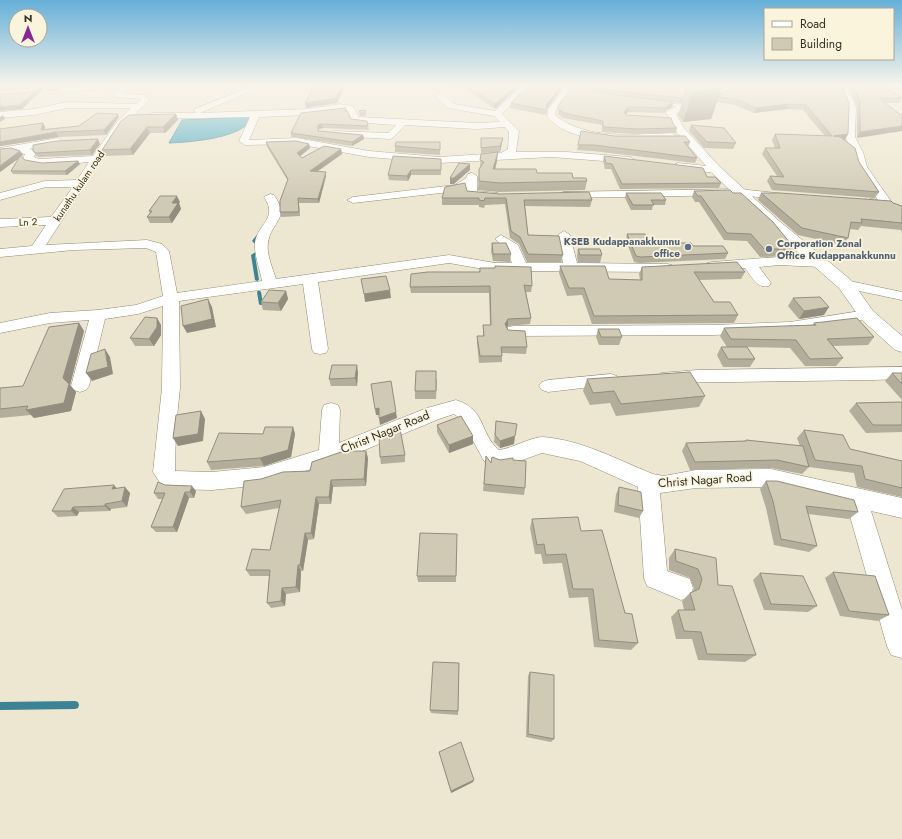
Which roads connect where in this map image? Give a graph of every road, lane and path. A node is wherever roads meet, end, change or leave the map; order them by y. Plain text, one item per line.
1 (251, 124) edge
2 (402, 124) edge
3 (443, 124) edge
4 (505, 124) edge
5 (507, 124) edge
6 (560, 124) edge
7 (674, 124) edge
8 (851, 124) edge
9 (119, 126) joint
10 (104, 128) edge
11 (331, 132) edge
12 (687, 136) junction
13 (110, 139) junction
14 (68, 140) edge
15 (95, 140) edge
16 (323, 145) junction
17 (15, 148) junction
18 (4, 150) edge
19 (310, 154) edge
20 (504, 156) junction
21 (97, 159) junction
22 (643, 162) edge
23 (665, 164) edge
24 (716, 170) junction
25 (472, 176) junction
26 (81, 183) junction
27 (739, 192) junction
28 (507, 195) edge
29 (553, 195) edge
30 (0, 197) edge
31 (270, 197) dead end
32 (800, 198) edge
33 (352, 200) dead end
34 (856, 202) edge
35 (887, 204) junction
36 (902, 206) edge
37 (56, 221) junction
38 (0, 223) edge
39 (564, 236) dead end
40 (500, 239) dead end
41 (37, 248) junction
42 (0, 253) edge
43 (749, 263) junction
44 (821, 263) junction
45 (701, 266) edge
46 (521, 267) junction
47 (571, 267) junction
48 (677, 268) edge
49 (310, 279) junction
50 (764, 283) dead end
51 (270, 284) junction
52 (845, 284) junction
53 (902, 296) edge
54 (171, 298) junction
55 (98, 315) junction
56 (867, 315) junction
57 (0, 328) edge
58 (514, 331) edge
59 (902, 346) edge
60 (320, 349) dead end
61 (902, 373) edge
62 (648, 378) edge
63 (626, 379) edge
64 (80, 386) dead end
65 (548, 386) dead end
66 (330, 410) dead end
67 (328, 454) junction
68 (648, 482) junction
69 (856, 498) junction
70 (902, 508) edge
71 (681, 588) dead end
72 (900, 646) dead end

1 - 16 street
2 - 11 street
3 - 4 street
5 - 20 street
6 - 12 street
7 - 12 main road
8 - 35 street
9 - 10 street
9 - 13 street, kunathu kulam road
12 - 24 main road
13 - 15 street
13 - 21 street, kunathu kulam road
14 - 17 street
16 - 19 street
16 - 20 street
17 - 18 street
17 - 21 street
20 - 22 street
20 - 25 street
21 - 26 street, kunathu kulam road
23 - 24 street
24 - 27 main road
25 - 28 street
25 - 33 street
26 - 30 street
26 - 37 street, kunathu kulam road
27 - 29 street
27 - 32 street
27 - 44 main road
31 - 51 street
34 - 35 street
35 - 36 street
37 - 38 street, Ln 2
37 - 41 street, kunathu kulam road
39 - 47 street
40 - 46 street
41 - 42 street, Christ Nagar Road
41 - 54 street, Christ Nagar Road
43 - 44 street
43 - 45 street
43 - 50 street
44 - 52 main road
46 - 47 street
46 - 49 street
47 - 48 street
49 - 51 street
49 - 60 street
51 - 54 street
52 - 53 street
52 - 56 main road
54 - 55 street
54 - 67 street, Christ Nagar Road
55 - 57 street
55 - 64 street
56 - 58 street
56 - 59 main road
61 - 62 street
63 - 65 street
66 - 67 street
67 - 68 street, Christ Nagar Road
68 - 69 street, Christ Nagar Road
68 - 71 street
69 - 70 street, Christ Nagar Road
69 - 72 street

